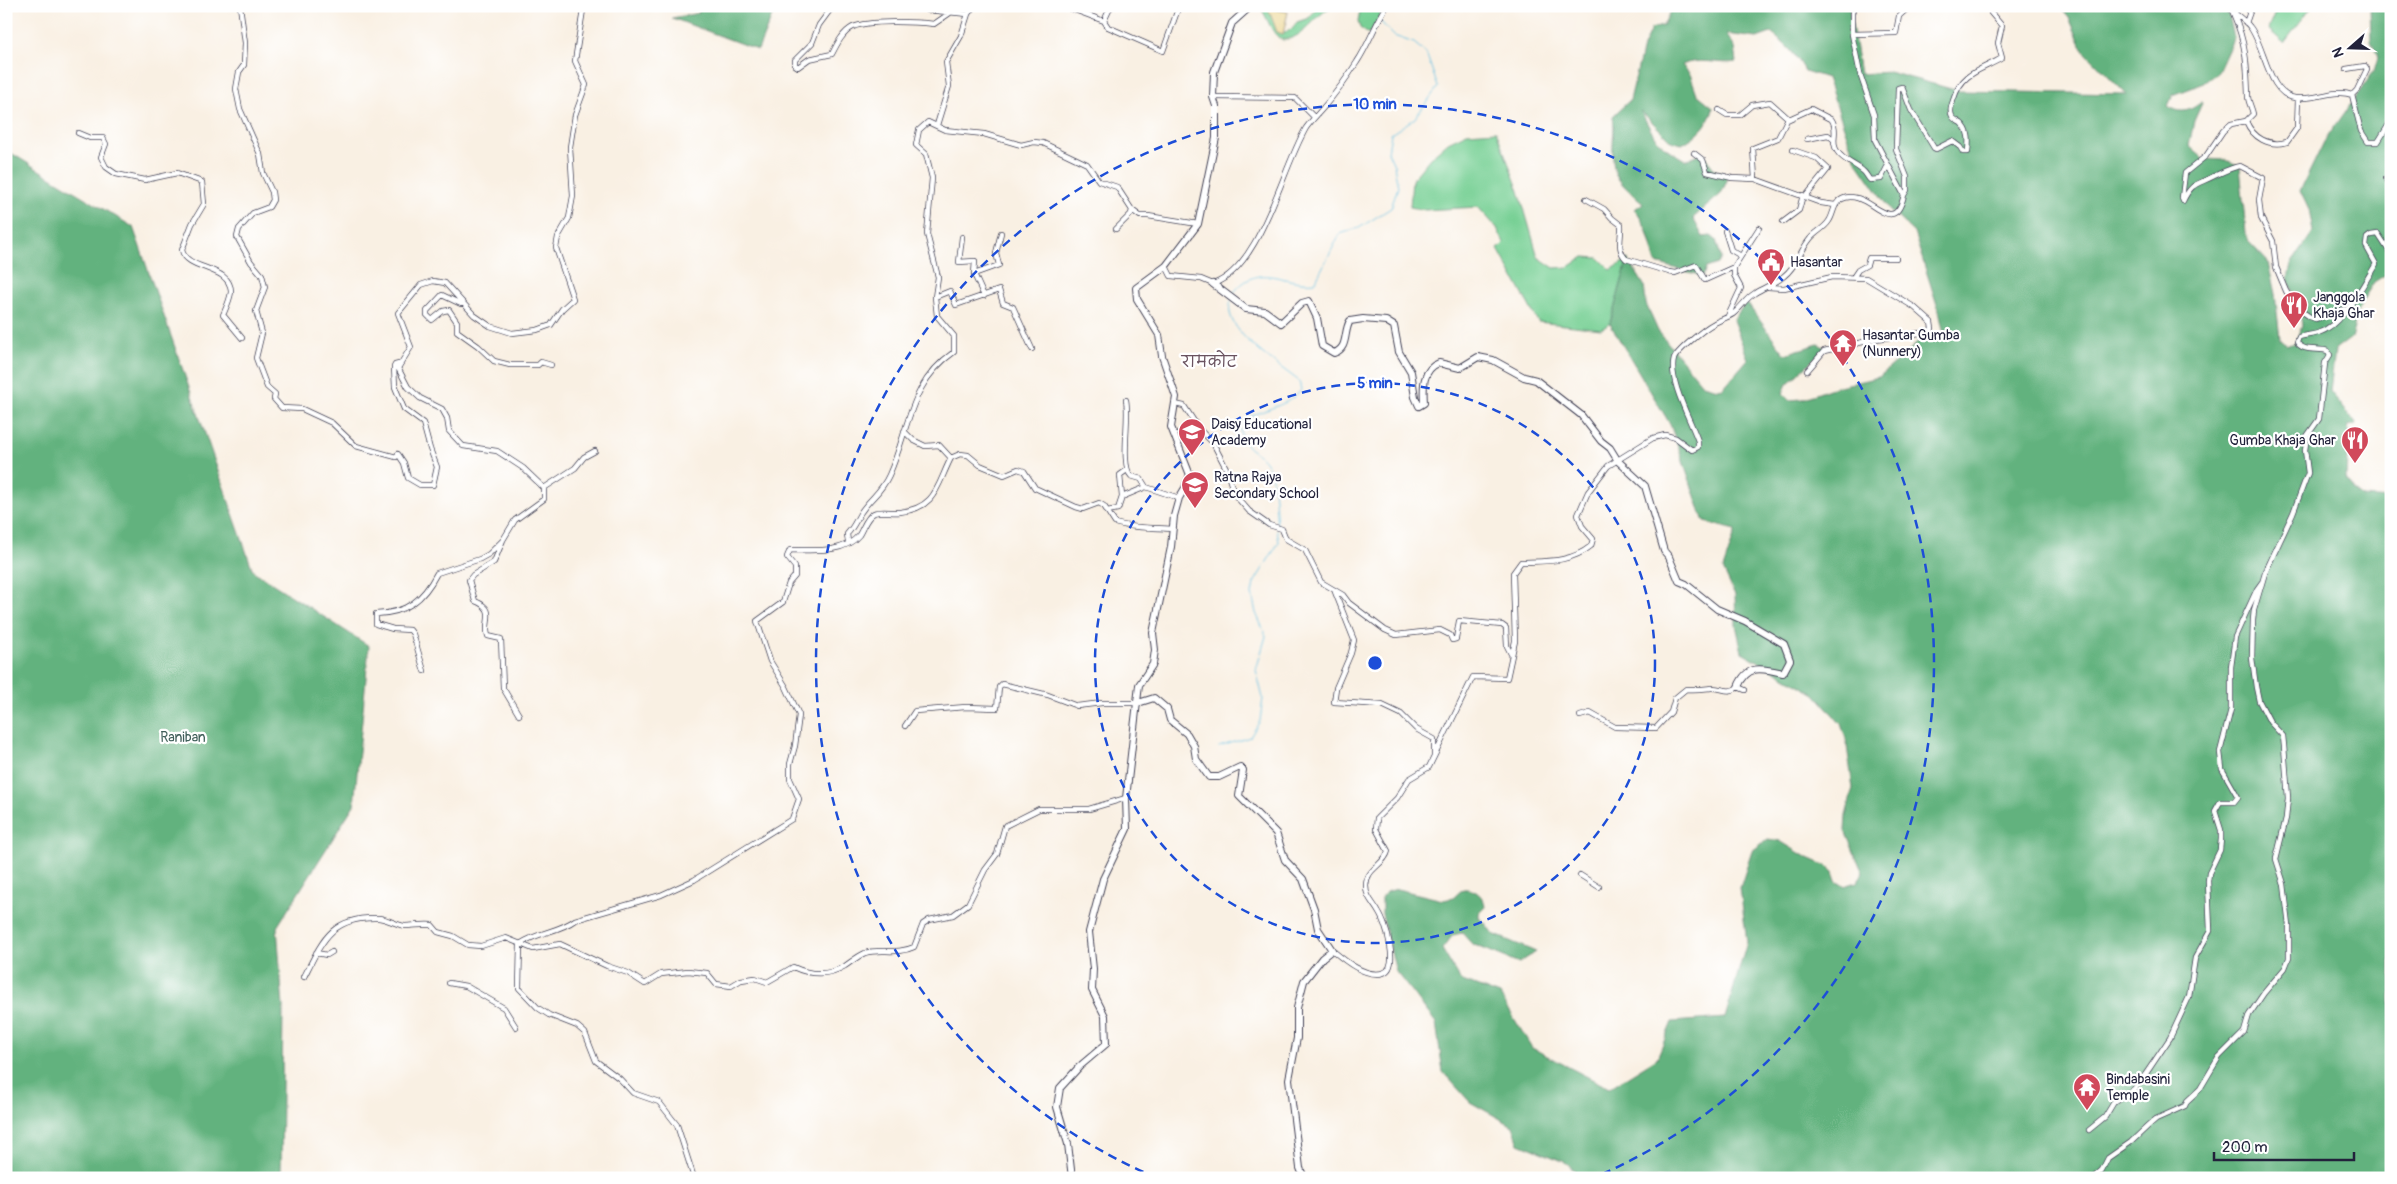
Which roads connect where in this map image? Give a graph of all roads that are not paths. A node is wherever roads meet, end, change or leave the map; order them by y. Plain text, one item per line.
1 (240, 6) edge
2 (586, 6) edge
3 (833, 6) edge
4 (926, 6) edge
5 (974, 6) edge
6 (1064, 6) edge
7 (1111, 6) edge
8 (1179, 6) edge
9 (1251, 6) edge
10 (1387, 6) edge
11 (1854, 6) edge
12 (1910, 6) edge
13 (2227, 6) edge
14 (2242, 6) edge
15 (2252, 6) edge
16 (950, 13) junction
17 (2233, 13) junction
18 (968, 14) junction
19 (1991, 14) dead end
20 (1104, 21) junction
21 (2246, 23) junction
22 (1852, 34) junction
23 (2346, 69) dead end
24 (2352, 95) junction
25 (1213, 97) junction
26 (2298, 99) junction
27 (1719, 110) dead end
28 (1314, 118) junction
29 (1789, 119) junction
30 (2391, 121) edge
31 (2246, 122) junction
32 (937, 125) junction
33 (78, 133) dead end
34 (1807, 139) dead end
35 (1834, 140) junction
36 (1793, 150) dead end
37 (1694, 153) dead end
38 (1887, 167) junction
39 (2391, 176) edge
40 (1755, 179) junction
41 (2391, 186) edge
42 (1904, 195) junction
43 (1804, 196) junction
44 (1586, 199) dead end
45 (1835, 205) junction
46 (1132, 210) junction
47 (1783, 222) dead end
48 (1198, 224) junction
49 (1759, 228) dead end
50 (1116, 229) dead end
51 (1725, 231) dead end
52 (1001, 233) dead end
53 (962, 237) dead end
54 (2391, 254) edge
55 (1740, 256) junction
56 (1896, 258) dead end
57 (1166, 266) junction
58 (1734, 267) junction
59 (974, 274) junction
60 (1854, 276) junction
61 (1213, 284) junction
62 (1768, 287) junction
63 (984, 296) junction
64 (935, 297) junction
65 (462, 304) junction
66 (2347, 308) junction
67 (1727, 318) junction
68 (242, 338) dead end
69 (1032, 349) dead end
70 (399, 364) junction
71 (551, 365) dead end
72 (1807, 371) dead end
73 (1126, 400) dead end
74 (1175, 404) junction
75 (904, 431) junction
76 (595, 451) dead end
77 (951, 458) junction
78 (1618, 461) junction
79 (1127, 470) junction
80 (1146, 487) junction
81 (544, 488) junction
82 (1122, 497) junction
83 (1179, 498) junction
84 (1107, 511) junction
85 (1173, 529) junction
86 (503, 540) junction
87 (848, 542) junction
88 (2263, 581) junction
89 (1335, 591) junction
90 (1511, 654) junction
91 (424, 671) dead end
92 (1738, 687) junction
93 (1745, 690) dead end
94 (1138, 703) junction
95 (519, 715) dead end
96 (1580, 716) dead end
97 (904, 726) dead end
98 (1434, 756) junction
99 (1126, 798) junction
100 (1580, 876) dead end
101 (1599, 887) dead end
102 (520, 944) junction
103 (1332, 950) junction
104 (332, 952) dead end
105 (316, 953) junction
106 (304, 977) dead end
107 (449, 983) dead end
108 (516, 1026) dead end
109 (2089, 1130) dead end
110 (694, 1178) edge
111 (1072, 1178) edge
112 (1304, 1178) edge
113 (2093, 1178) edge

1 - 70 street
2 - 65 street
3 - 16 street
4 - 16 street
5 - 18 street
6 - 20 street
7 - 20 street
8 - 20 street
9 - 25 street
10 - 28 street
11 - 22 street
12 - 22 street
13 - 17 street
14 - 17 street
15 - 21 street
16 - 18 street
17 - 21 street
17 - 31 street
18 - 32 street
19 - 42 street
21 - 26 street
22 - 38 street
23 - 24 street
24 - 26 street
24 - 30 street
25 - 28 street
25 - 48 street
26 - 31 street
27 - 29 street
28 - 61 street
29 - 35 street
29 - 40 street
31 - 66 street
32 - 46 street
32 - 64 street
33 - 68 street
34 - 35 street
35 - 38 street
36 - 43 street
37 - 40 street
38 - 42 street
39 - 41 street
40 - 43 street
42 - 45 street
43 - 45 street
43 - 47 street
44 - 58 street
45 - 62 street
46 - 48 street
46 - 50 street
48 - 57 street
49 - 55 street
51 - 55 street
52 - 59 street
53 - 59 street
54 - 66 street
55 - 58 street
56 - 60 street
57 - 61 street
57 - 74 street
58 - 67 street
59 - 63 street
60 - 62 street
60 - 72 street
61 - 78 street
62 - 67 street
63 - 64 street
63 - 69 street
64 - 75 street
65 - 70 street
65 - 71 street
66 - 88 street
67 - 78 street
70 - 81 street
73 - 79 street
74 - 83 street
74 - 89 street
75 - 77 street
75 - 87 street
76 - 81 street
77 - 84 street
77 - 87 street
78 - 90 street
78 - 92 street
79 - 80 street
79 - 82 street
80 - 82 street
80 - 83 street
81 - 86 street
82 - 84 street
83 - 85 street
84 - 85 street
85 - 94 street
86 - 91 street
86 - 95 street
87 - 102 street
88 - 109 street
88 - 113 street
89 - 90 street
89 - 98 street
90 - 98 street
92 - 93 street
92 - 96 street
94 - 97 street
94 - 99 street
94 - 103 street
98 - 103 street
99 - 102 street
99 - 111 street
100 - 101 street
102 - 105 street
102 - 110 street
103 - 112 street
104 - 105 street
105 - 106 street
107 - 108 street

